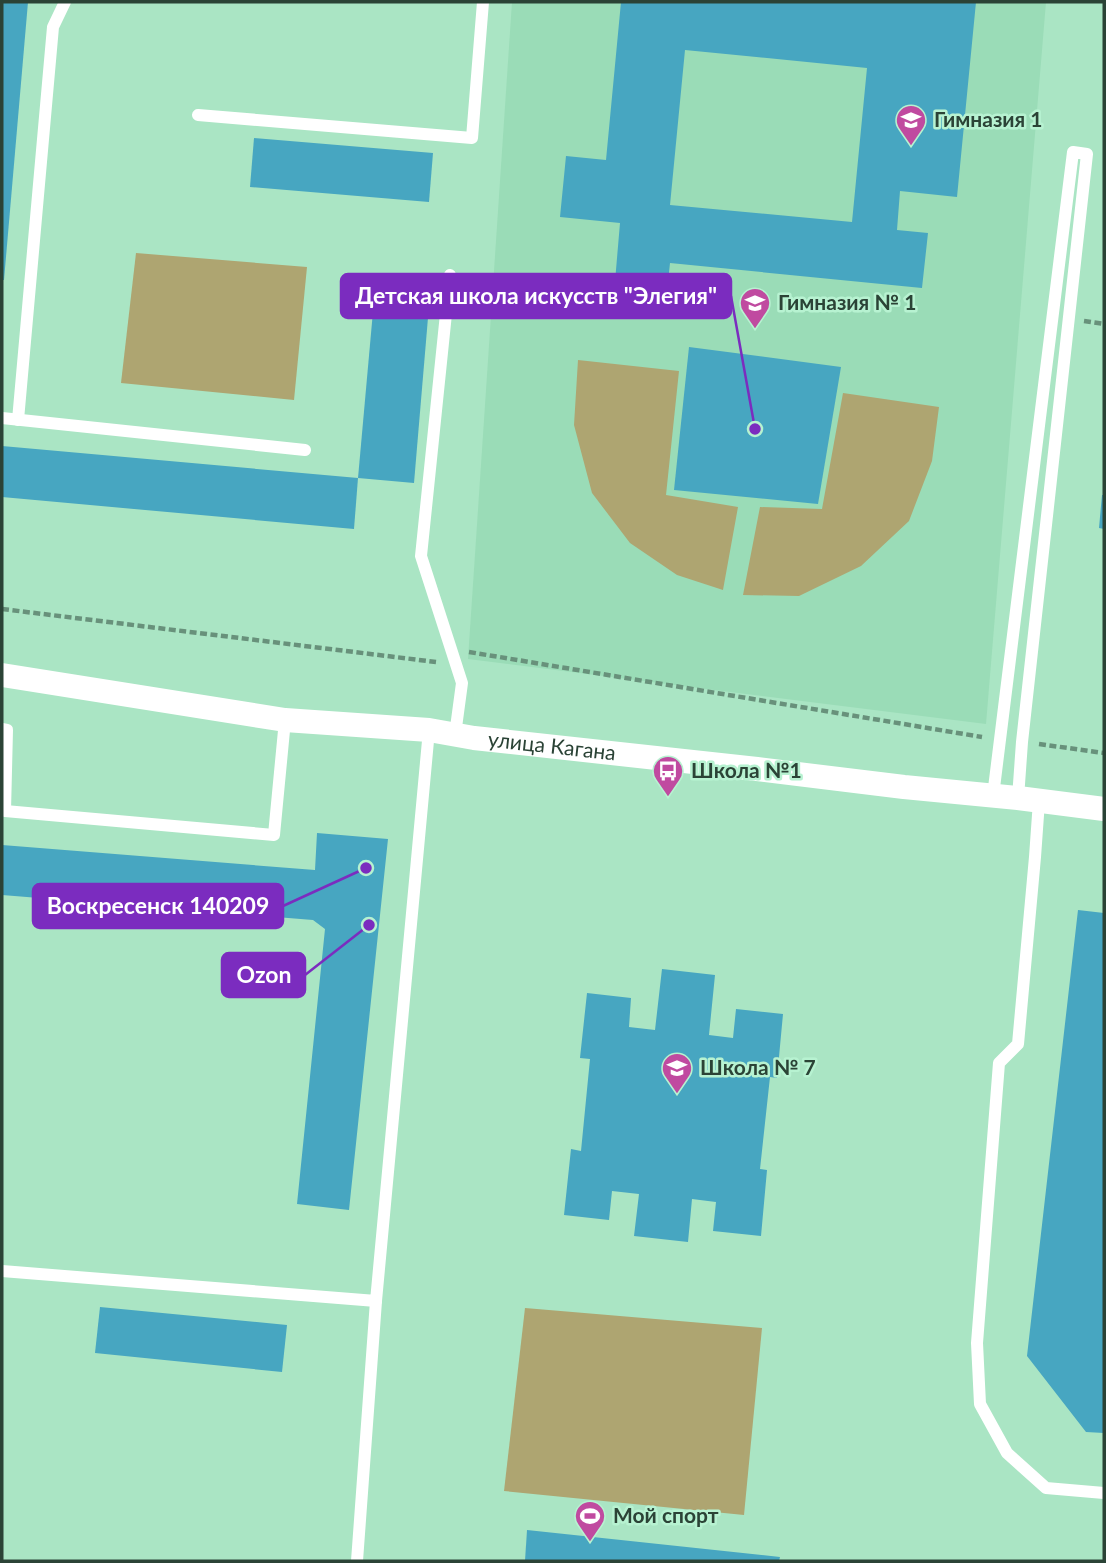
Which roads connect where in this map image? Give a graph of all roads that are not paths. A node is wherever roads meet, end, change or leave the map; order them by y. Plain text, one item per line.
1 (65, 2) edge
2 (484, 2) edge
3 (198, 115) dead end
4 (450, 275) dead end
5 (2, 418) edge
6 (18, 420) junction
7 (304, 450) dead end
8 (2, 675) edge
9 (285, 720) junction
10 (2, 729) edge
11 (429, 730) junction
12 (454, 735) junction
13 (993, 796) junction
14 (1028, 800) junction
15 (1104, 809) edge
16 (2, 1271) edge
17 (376, 1301) junction
18 (1104, 1493) edge
19 (357, 1561) edge

1 - 6 lane
2 - 3 lane
4 - 12 lane
5 - 6 lane
6 - 7 lane
8 - 9 street, улица Кагана
9 - 10 lane
9 - 11 street, улица Кагана
11 - 12 street, улица Кагана
11 - 17 lane
12 - 13 street, улица Кагана
13 - 14 street, улица Кагана
13 - 14 lane
14 - 15 street, улица Кагана
14 - 18 lane
16 - 17 lane
17 - 19 lane

